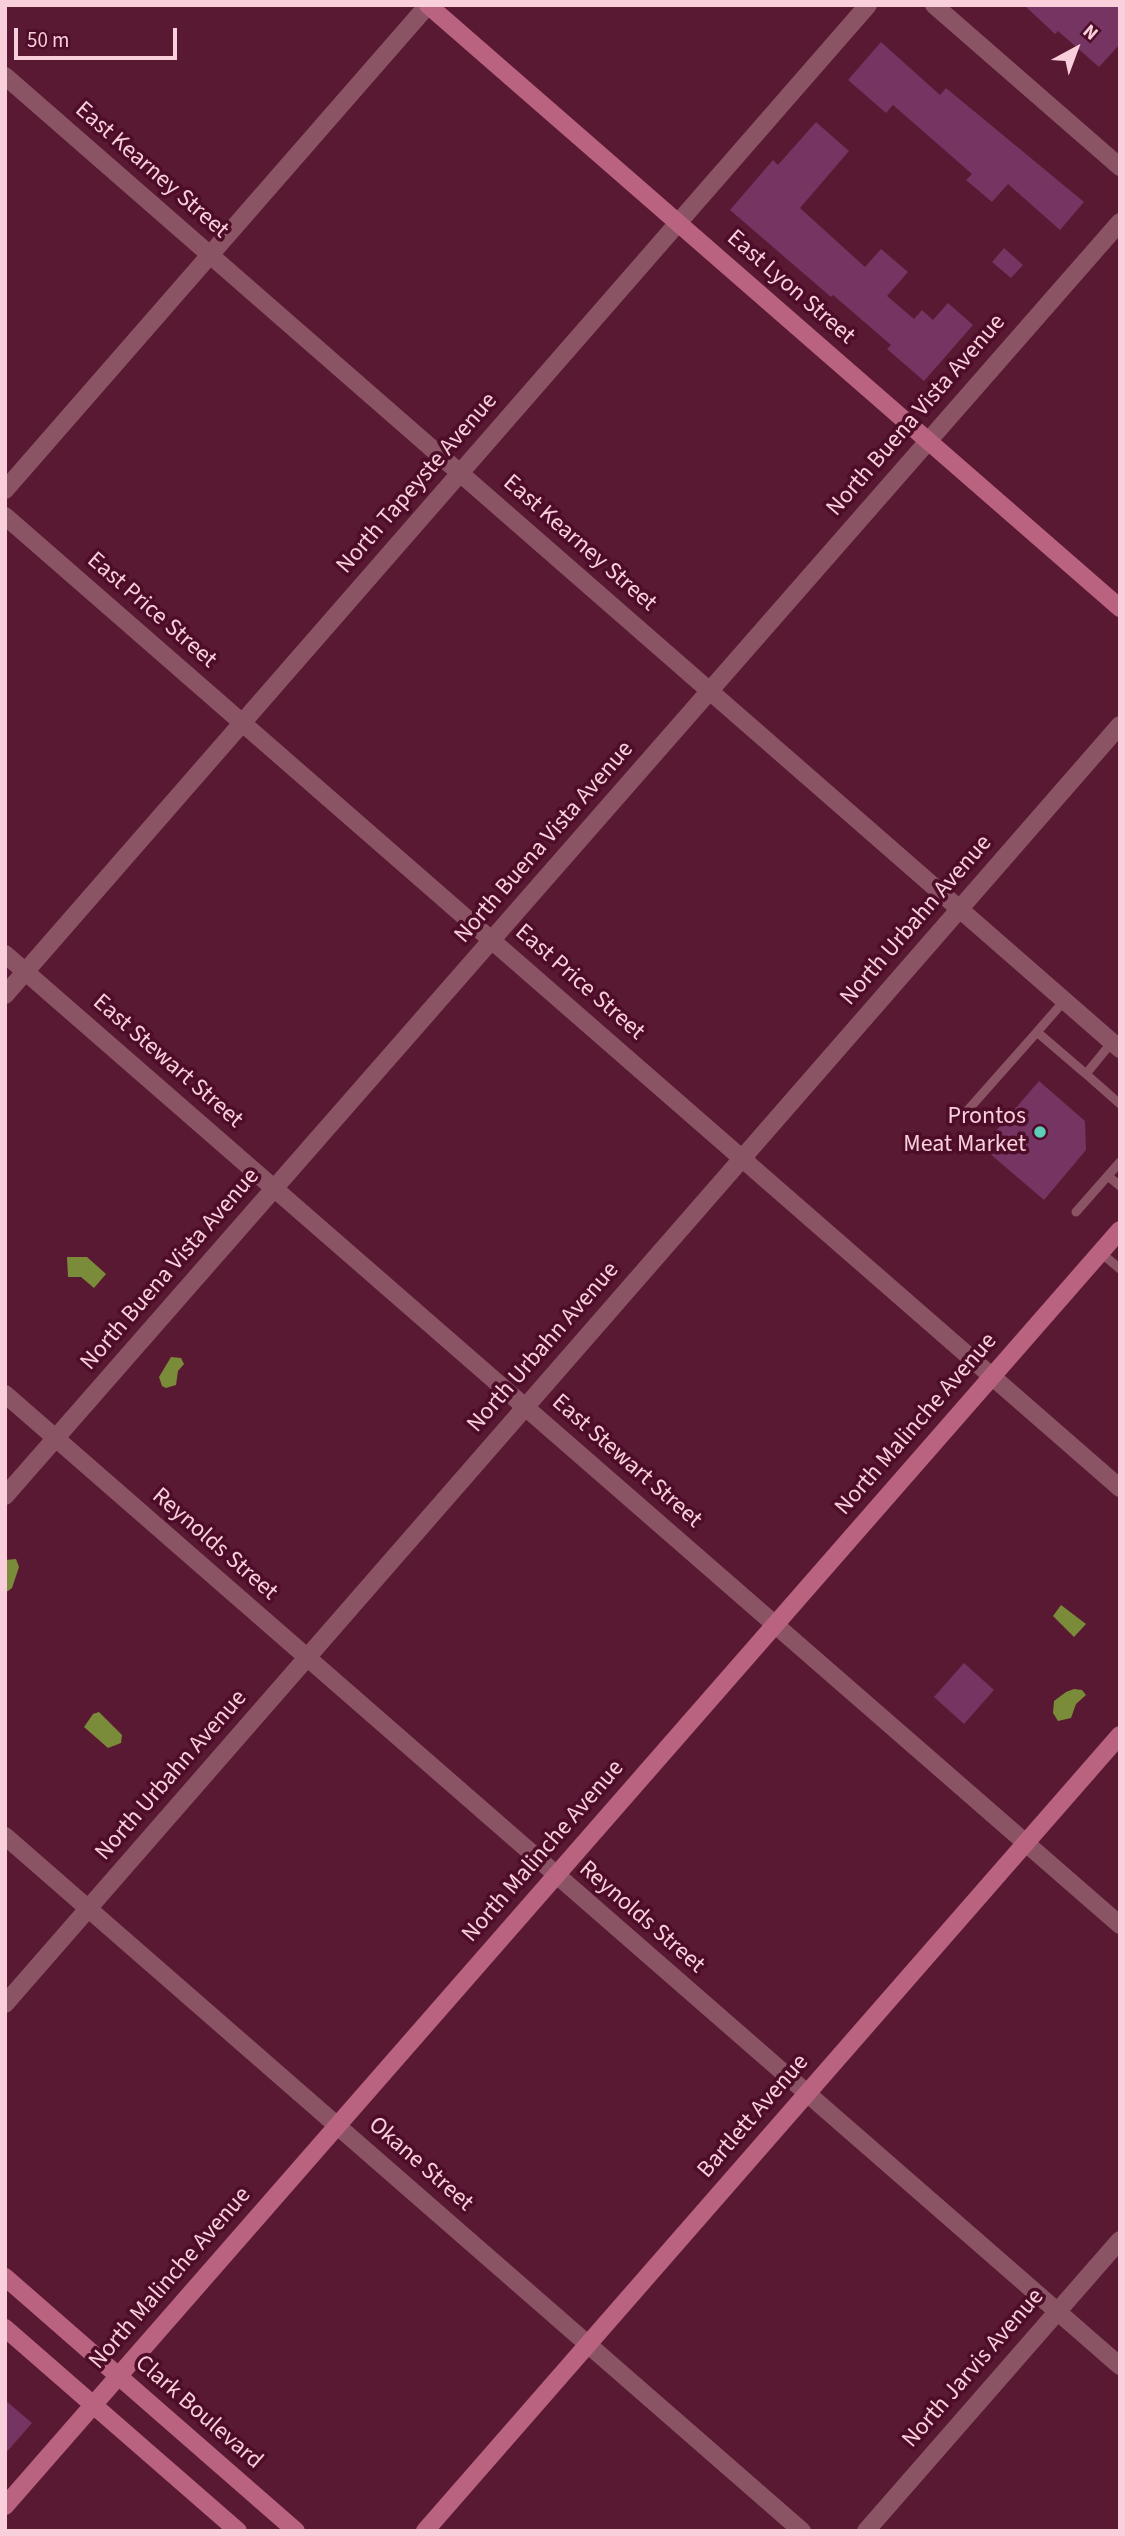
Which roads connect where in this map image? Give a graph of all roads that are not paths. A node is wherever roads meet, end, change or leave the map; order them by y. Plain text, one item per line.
1 (428, 5) edge
2 (868, 5) edge
3 (934, 5) edge
4 (5, 76) edge
5 (1120, 167) edge
6 (1120, 222) edge
7 (678, 223) junction
8 (210, 255) junction
9 (928, 441) junction
10 (460, 473) junction
11 (5, 490) edge
12 (5, 516) edge
13 (1120, 608) edge
14 (710, 691) junction
15 (242, 723) junction
16 (1120, 725) edge
17 (960, 909) junction
18 (492, 940) junction
19 (5, 954) edge
20 (26, 972) junction
21 (5, 995) edge
22 (1064, 1001) junction
23 (1037, 1032) junction
24 (1116, 1045) edge
25 (1086, 1074) junction
26 (1120, 1104) edge
27 (967, 1111) dead end
28 (742, 1159) junction
29 (1120, 1162) edge
30 (1108, 1175) junction
31 (1120, 1186) edge
32 (275, 1188) junction
33 (1076, 1212) dead end
34 (1120, 1230) edge
35 (1100, 1252) junction
36 (1120, 1269) edge
37 (992, 1377) junction
38 (5, 1394) edge
39 (526, 1407) junction
40 (56, 1438) junction
41 (1120, 1488) edge
42 (5, 1496) edge
43 (775, 1625) junction
44 (307, 1658) junction
45 (1120, 1735) edge
46 (5, 1836) edge
47 (1025, 1843) junction
48 (556, 1875) junction
49 (89, 1908) junction
50 (1120, 1925) edge
51 (5, 2004) edge
52 (806, 2094) junction
53 (337, 2125) junction
54 (1120, 2240) edge
55 (5, 2277) edge
56 (1057, 2312) junction
57 (5, 2328) edge
58 (588, 2344) junction
59 (1120, 2366) edge
60 (118, 2376) junction
61 (93, 2405) junction
62 (5, 2506) edge
63 (238, 2531) edge
64 (296, 2531) edge
65 (425, 2531) edge
66 (802, 2531) edge
67 (866, 2531) edge

1 - 7 main road, East Lyon Street
1 - 8 street
2 - 7 street, North Tapeyste Avenue
3 - 5 street
4 - 8 street, East Kearney Street
6 - 9 street, North Buena Vista Avenue
7 - 9 main road, East Lyon Street
7 - 10 street, North Tapeyste Avenue
8 - 10 street, East Kearney Street
8 - 11 street
9 - 13 main road, East Lyon Street
9 - 14 street, North Buena Vista Avenue
10 - 14 street, East Kearney Street
10 - 15 street, North Tapeyste Avenue
12 - 15 street, East Price Street
14 - 17 street, East Kearney Street
14 - 18 street, North Buena Vista Avenue
15 - 18 street, East Price Street
15 - 20 street, North Tapeyste Avenue
16 - 17 street, North Urbahn Avenue
17 - 22 street, East Kearney Street
17 - 28 street, North Urbahn Avenue
18 - 28 street, East Price Street
18 - 32 street, North Buena Vista Avenue
19 - 20 street, East Stewart Street
20 - 21 street, North Tapeyste Avenue
20 - 32 street, East Stewart Street
22 - 23 lane
22 - 24 street, East Kearney Street
23 - 25 lane
23 - 27 lane
24 - 25 lane
25 - 26 lane
28 - 37 street, East Price Street
28 - 39 street, North Urbahn Avenue
29 - 30 lane
30 - 31 lane
30 - 33 lane
32 - 39 street, East Stewart Street
32 - 40 street, North Buena Vista Avenue
34 - 35 main road, North Malinche Avenue
35 - 36 lane
35 - 37 main road, North Malinche Avenue
37 - 41 street, East Price Street
37 - 43 main road, North Malinche Avenue
38 - 40 street, Reynolds Street
39 - 43 street, East Stewart Street
39 - 44 street, North Urbahn Avenue
40 - 42 street, North Buena Vista Avenue
40 - 44 street, Reynolds Street
43 - 47 street, East Stewart Street
43 - 48 main road, North Malinche Avenue
44 - 48 street, Reynolds Street
44 - 49 street, North Urbahn Avenue
45 - 47 main road, Bartlett Avenue
46 - 49 street, Okane Street
47 - 50 street, East Stewart Street
47 - 52 main road, Bartlett Avenue
48 - 52 street, Reynolds Street
48 - 53 main road, North Malinche Avenue
49 - 51 street, North Urbahn Avenue
49 - 53 street, Okane Street
52 - 56 street, Reynolds Street
52 - 58 main road, Bartlett Avenue
53 - 58 street, Okane Street
53 - 60 main road, North Malinche Avenue
54 - 56 street, North Jarvis Avenue
55 - 60 main road, Clark Boulevard
56 - 59 street, Reynolds Street
56 - 67 street, North Jarvis Avenue
57 - 61 main road
58 - 65 main road, Bartlett Avenue
58 - 66 street, Okane Street
60 - 61 main road, North Malinche Avenue
60 - 64 main road, Clark Boulevard
61 - 62 main road, North Malinche Avenue
61 - 63 main road

